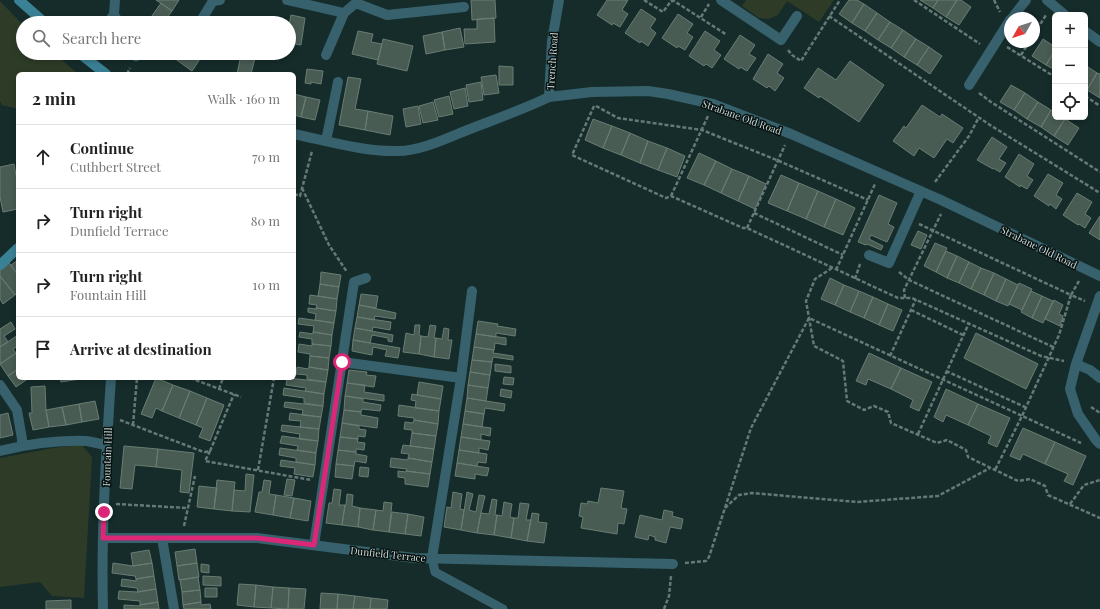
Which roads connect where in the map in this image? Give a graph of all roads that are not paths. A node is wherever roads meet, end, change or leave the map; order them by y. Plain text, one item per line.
1 (19, 0) edge
2 (115, 0) edge
3 (220, 0) edge
4 (287, 0) edge
5 (559, 0) edge
6 (721, 0) edge
7 (1026, 0) edge
8 (356, 2) edge
9 (1050, 2) edge
10 (464, 7) dead end
11 (1017, 12) edge
12 (1062, 12) edge
13 (344, 13) junction
14 (114, 14) edge
15 (37, 16) edge
16 (204, 16) edge
17 (797, 16) dead end
18 (1004, 30) edge
19 (1088, 33) edge
20 (1100, 42) edge
21 (326, 54) dead end
22 (90, 60) edge
23 (104, 72) edge
24 (338, 82) dead end
25 (969, 85) road end
26 (550, 97) junction
27 (296, 134) edge
28 (326, 140) junction
29 (921, 191) junction
30 (16, 250) edge
31 (869, 255) dead end
32 (0, 265) edge
33 (1100, 276) edge
34 (366, 278) dead end
35 (472, 291) dead end
36 (1100, 296) edge
37 (342, 362) junction
38 (1076, 364) junction
39 (461, 378) junction
40 (1100, 378) edge
41 (111, 380) edge
42 (0, 385) edge
43 (1100, 444) edge
44 (107, 445) junction
45 (22, 446) junction
46 (0, 451) edge
47 (103, 538) junction
48 (162, 538) junction
49 (314, 545) junction
50 (432, 558) junction
51 (673, 564) road end
52 (103, 609) edge
53 (174, 609) edge
54 (503, 609) edge

1 - 15 main road
2 - 14 street
3 - 16 street
4 - 13 street
5 - 26 street, Trench Road
6 - 17 street
7 - 11 street
8 - 10 street
8 - 13 street
9 - 12 street
13 - 21 street
18 - 25 street
19 - 20 street
22 - 23 main road
24 - 28 street
26 - 28 street, Strabane Old Road
26 - 29 street, Strabane Old Road
27 - 28 street, Strabane Old Road
29 - 31 street
29 - 33 street, Strabane Old Road
30 - 32 main road
34 - 37 street
35 - 39 street
36 - 38 street
37 - 39 street
37 - 49 street
38 - 40 street
38 - 43 street
39 - 50 street
41 - 44 street, Fountain Hill
42 - 45 street
44 - 45 street
44 - 47 street, Fountain Hill
45 - 46 street
47 - 48 street, Dunfield Terrace
47 - 52 street, Fountain Hill
48 - 49 street, Dunfield Terrace
48 - 53 street
49 - 50 street, Dunfield Terrace
50 - 51 street, Dunfield Terrace
50 - 54 lane

